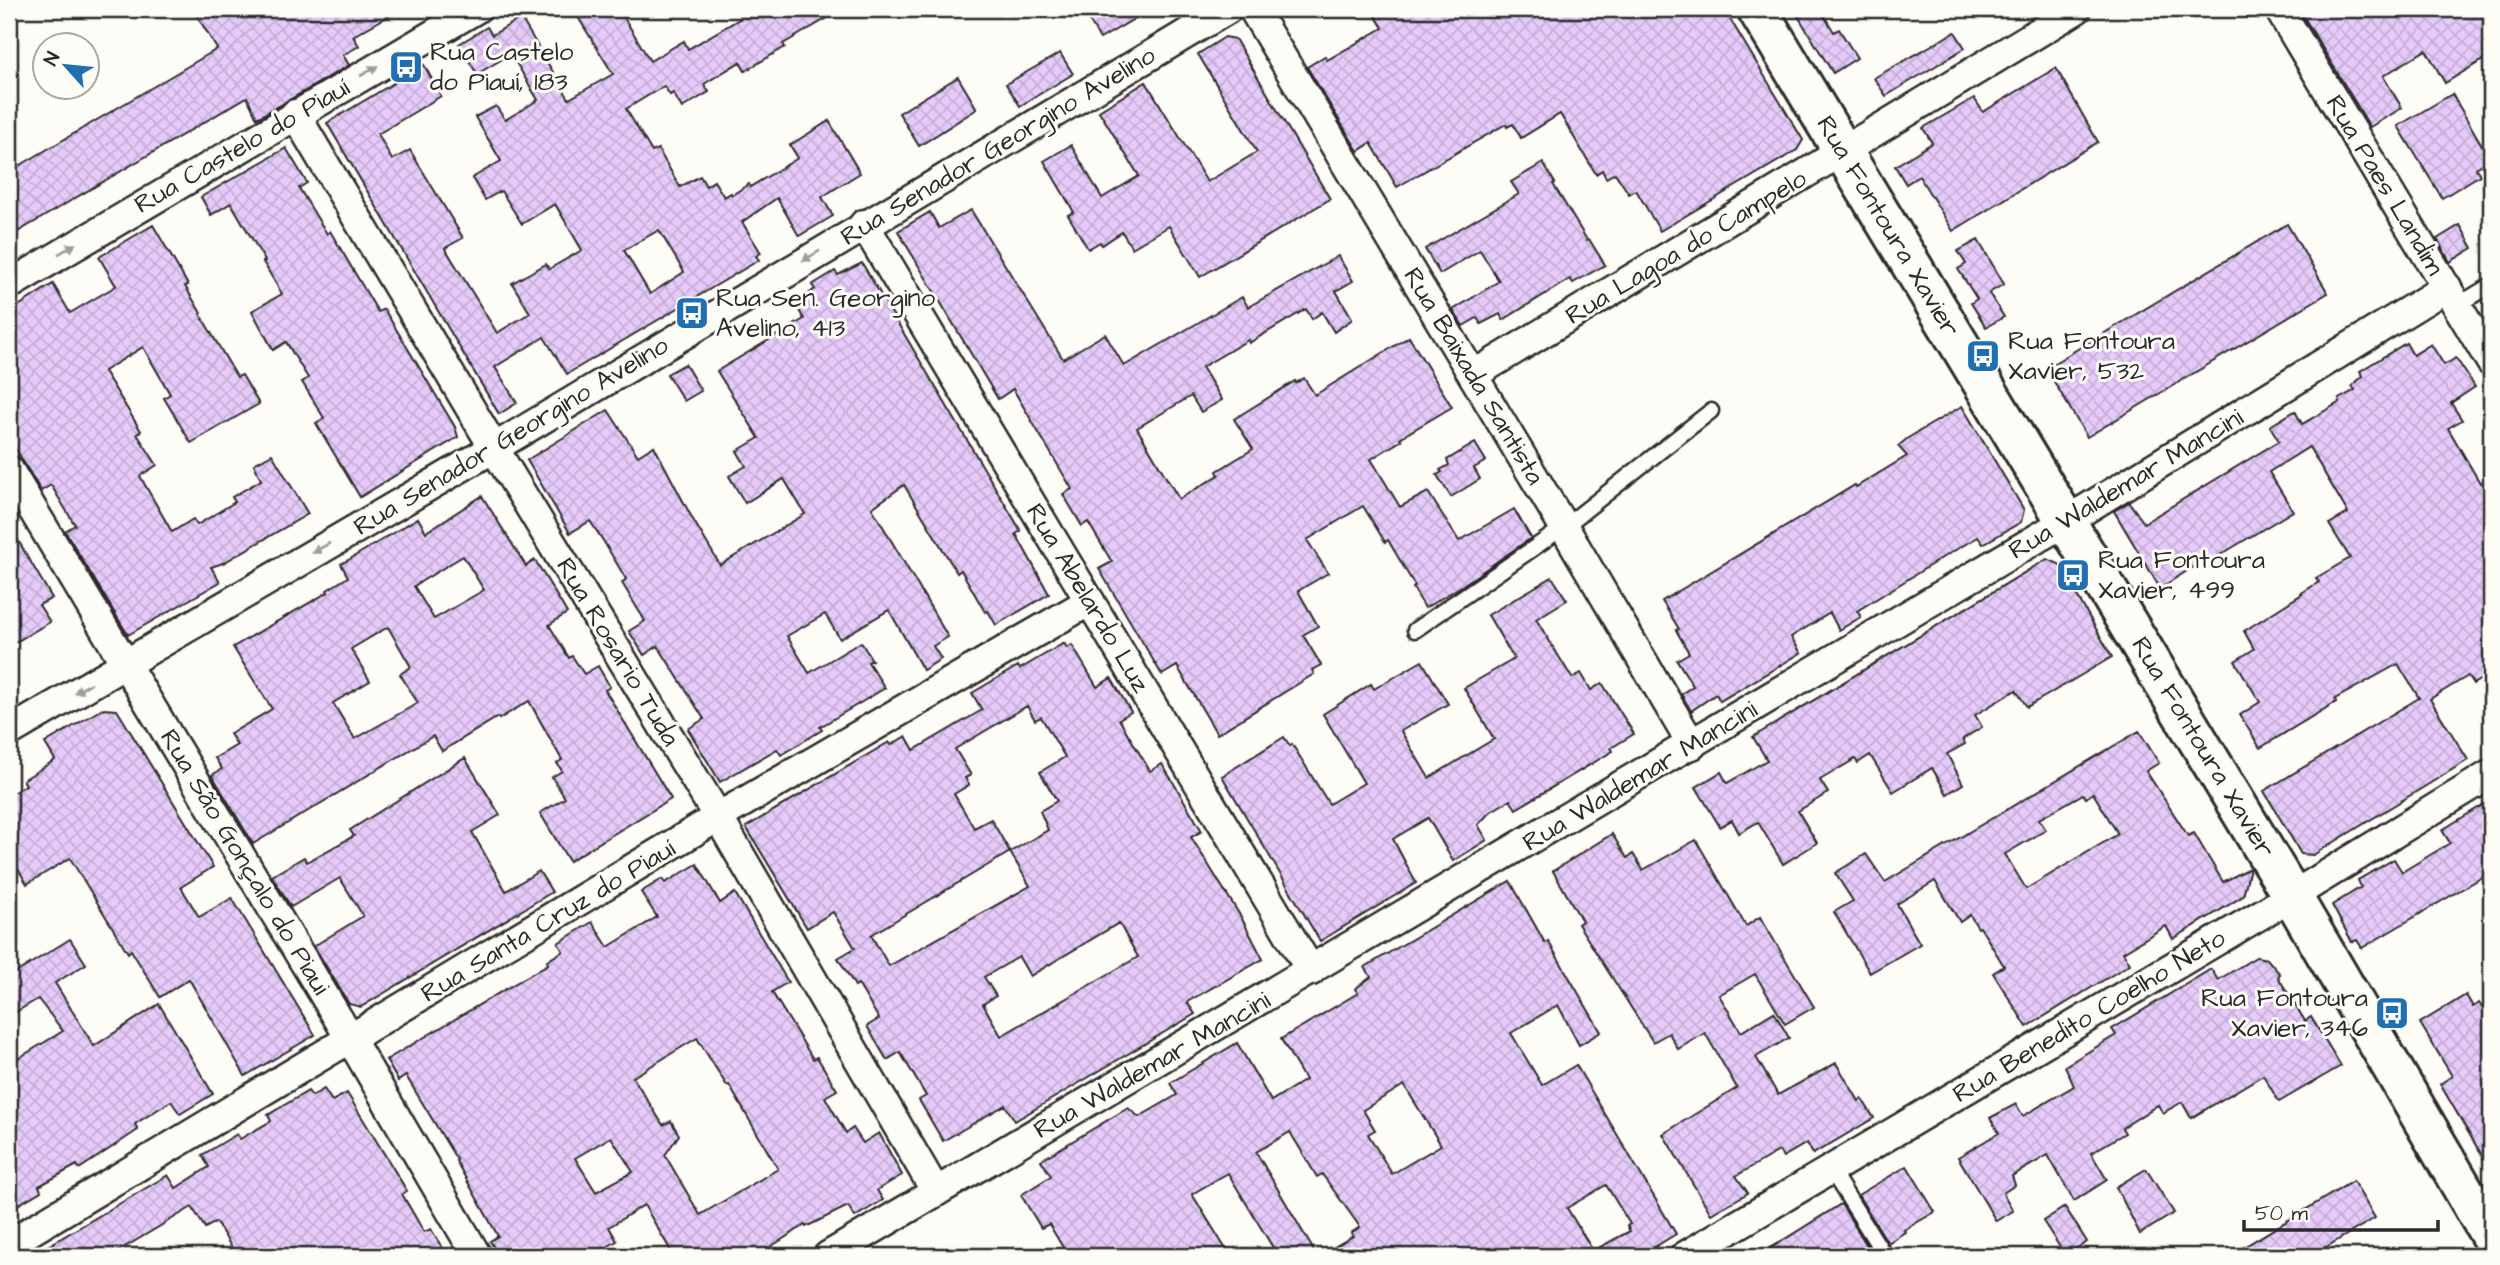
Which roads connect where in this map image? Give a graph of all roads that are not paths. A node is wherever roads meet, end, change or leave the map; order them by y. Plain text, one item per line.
1 (476, 9) edge
2 (1228, 9) edge
3 (1253, 9) edge
4 (1757, 9) edge
5 (2077, 9) edge
6 (2279, 9) edge
7 (295, 114) junction
8 (1843, 152) junction
9 (864, 225) junction
10 (9, 285) edge
11 (2491, 285) edge
12 (2453, 296) junction
13 (2491, 362) edge
14 (1473, 375) junction
15 (1711, 411) dead end
16 (494, 448) junction
17 (9, 470) edge
18 (2068, 520) junction
19 (1564, 527) junction
20 (1090, 601) junction
21 (1415, 630) dead end
22 (126, 662) junction
23 (9, 732) edge
24 (1692, 745) junction
25 (2491, 774) edge
26 (718, 817) junction
27 (2292, 896) junction
28 (1311, 971) junction
29 (351, 1040) junction
30 (1831, 1170) junction
31 (936, 1192) junction
32 (2491, 1237) edge
33 (9, 1244) edge
34 (477, 1256) edge
35 (828, 1256) edge
36 (1685, 1256) edge
37 (1885, 1256) edge

7 -> 1 street, Rua Castelo do Piauí
2 - 9 street, Rua Senador Georgino Avelino
3 - 14 street, Rua Baixada Santista
4 - 8 main road, Rua Fontoura Xavier
5 - 8 street, Rua Lagoa do Campelo
6 - 12 street, Rua Paes Landim
10 -> 7 street, Rua Castelo do Piauí
7 - 16 street, Rua Rosario Tuda
8 - 14 street, Rua Lagoa do Campelo
8 - 18 main road, Rua Fontoura Xavier
9 -> 16 street, Rua Senador Georgino Avelino
9 - 20 street, Rua Abelardo Luz
11 - 12 lane
12 - 13 street, Rua Paes Landim
12 - 18 street, Rua Waldemar Mancini
14 - 19 street, Rua Baixada Santista
15 - 19 lane
16 -> 22 street, Rua Senador Georgino Avelino
16 - 26 street, Rua Rosario Tuda
17 - 22 street, Rua São Gonçalo do Piaui
18 - 24 street, Rua Waldemar Mancini
18 - 27 main road, Rua Fontoura Xavier
19 - 21 lane
19 - 24 street, Rua Baixada Santista
20 - 26 street, Rua Santa Cruz do Piauí
20 - 28 street, Rua Abelardo Luz
22 -> 23 street, Rua Senador Georgino Avelino
22 - 29 street, Rua São Gonçalo do Piaui
24 - 28 street, Rua Waldemar Mancini
25 - 27 street, Rua Benedito Coelho Neto
26 - 29 street, Rua Santa Cruz do Piauí
26 - 31 street, Rua Rosario Tuda
27 - 30 street, Rua Benedito Coelho Neto
27 - 32 main road, Rua Fontoura Xavier
28 - 31 street, Rua Waldemar Mancini
29 - 33 street, Rua Santa Cruz do Piauí
29 - 34 street, Rua São Gonçalo do Piaui
30 - 36 street, Rua Benedito Coelho Neto
30 - 37 lane
31 - 35 street, Rua Waldemar Mancini

